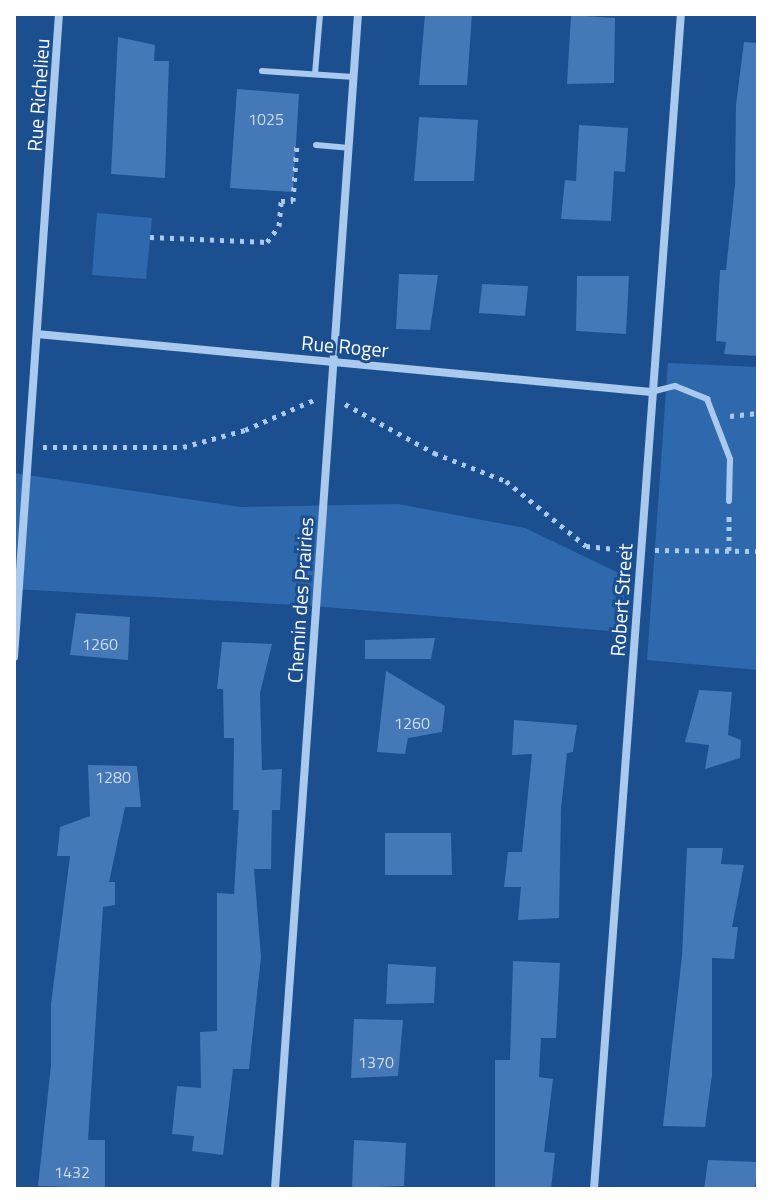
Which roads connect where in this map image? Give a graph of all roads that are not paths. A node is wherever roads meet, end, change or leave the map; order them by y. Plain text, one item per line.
1 (59, 14) edge
2 (320, 14) edge
3 (358, 14) edge
4 (681, 14) edge
5 (262, 71) dead end
6 (315, 74) junction
7 (354, 77) junction
8 (316, 145) dead end
9 (349, 148) junction
10 (37, 334) junction
11 (334, 361) junction
12 (651, 392) junction
13 (729, 501) road end
14 (14, 657) edge
15 (275, 1189) edge
16 (594, 1189) edge

1 - 10 street, Rue Richelieu
2 - 6 lane
3 - 7 street, Chemin des Prairies
4 - 12 street, Robert Street
5 - 6 lane
6 - 7 lane
7 - 9 street, Chemin des Prairies
8 - 9 lane
9 - 11 street, Chemin des Prairies
10 - 11 street, Rue Roger
10 - 14 street, Rue Richelieu
11 - 12 street, Rue Roger
11 - 15 street, Chemin des Prairies
12 - 13 lane
12 - 16 street, Robert Street

